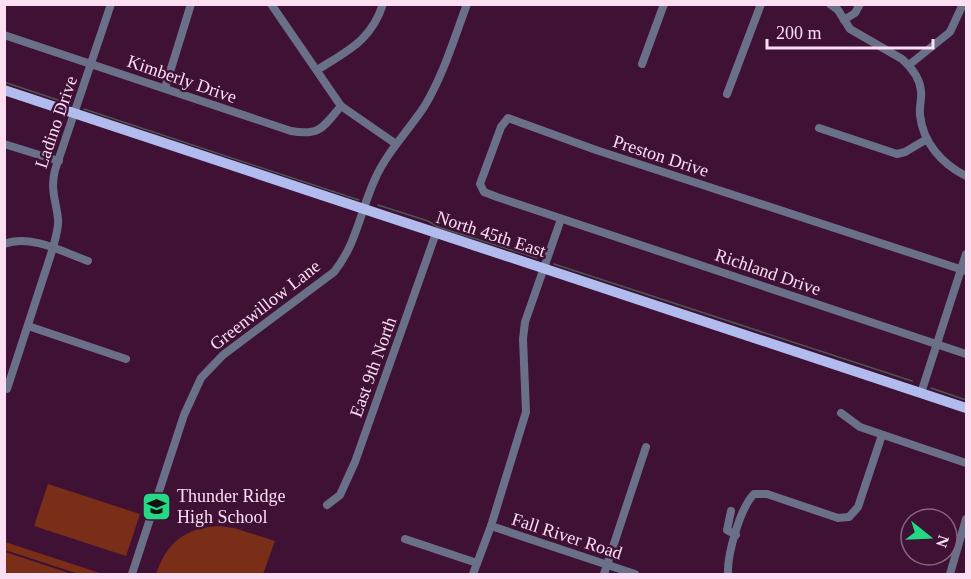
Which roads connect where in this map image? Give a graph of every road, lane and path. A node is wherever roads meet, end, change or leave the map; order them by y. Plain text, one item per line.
1 (111, 4) edge
2 (191, 4) edge
3 (271, 4) edge
4 (383, 4) edge
5 (467, 4) edge
6 (664, 4) edge
7 (761, 4) edge
8 (830, 4) edge
9 (860, 4) edge
10 (963, 4) edge
11 (844, 20) junction
12 (4, 36) edge
13 (92, 64) junction
14 (642, 64) dead end
15 (909, 65) junction
16 (317, 70) junction
17 (165, 88) junction
18 (4, 90) edge
19 (728, 94) dead end
20 (342, 106) junction
21 (75, 113) junction
22 (819, 128) dead end
23 (927, 140) junction
24 (4, 144) edge
25 (396, 144) junction
26 (59, 161) junction
27 (966, 176) edge
28 (364, 208) junction
29 (561, 219) junction
30 (436, 233) junction
31 (4, 244) edge
32 (52, 248) junction
33 (966, 254) edge
34 (88, 261) dead end
35 (545, 269) junction
36 (964, 270) edge
37 (28, 326) junction
38 (936, 344) junction
39 (966, 354) edge
40 (126, 358) dead end
41 (7, 389) dead end
42 (921, 393) junction
43 (966, 408) edge
44 (840, 413) dead end
45 (882, 435) junction
46 (646, 447) dead end
47 (966, 463) edge
48 (327, 505) dead end
49 (731, 512) dead end
50 (966, 519) edge
51 (490, 526) junction
52 (736, 535) junction
53 (405, 539) dead end
54 (959, 546) edge
55 (477, 563) junction
56 (607, 565) junction
57 (132, 574) edge
58 (473, 574) edge
59 (603, 574) edge
60 (635, 574) edge
61 (728, 574) edge

1 - 13 street, Ladino Drive
2 - 17 street
3 - 16 street
4 - 16 street
5 - 25 street, Greenwillow Lane
6 - 14 street
7 - 19 street
8 - 11 street
9 - 11 street
10 - 15 street
11 - 15 street
12 - 13 street, Kimberly Drive
13 - 17 street, Kimberly Drive
13 - 21 street, Ladino Drive
15 - 23 street
16 - 20 street
17 - 20 street, Kimberly Drive
18 - 21 main road, North 45th East
20 - 25 street
21 - 26 street, Ladino Drive
21 - 28 main road, North 45th East
22 - 23 street
23 - 27 street
24 - 26 street
25 - 28 street, Greenwillow Lane
26 - 32 street, Ladino Drive
28 - 30 main road, North 45th East
28 - 57 street, Greenwillow Lane
29 - 35 street
29 - 36 street, Preston Drive
29 - 38 street, Richland Drive
30 - 35 main road, North 45th East
30 - 48 street, East 9th North
31 - 32 street
32 - 34 street
32 - 37 street, Ladino Drive
33 - 36 street
35 - 42 main road, North 45th East
35 - 51 street
36 - 38 street
37 - 40 street
37 - 41 street, Ladino Drive
38 - 39 street, Richland Drive
38 - 42 street
42 - 43 main road, North 45th East
44 - 45 street
45 - 47 street
45 - 52 street
46 - 56 street
49 - 52 street
50 - 54 street
51 - 55 street
51 - 56 street, Fall River Road
52 - 61 street
53 - 55 street
55 - 58 street
56 - 59 street
56 - 60 street, Fall River Road

